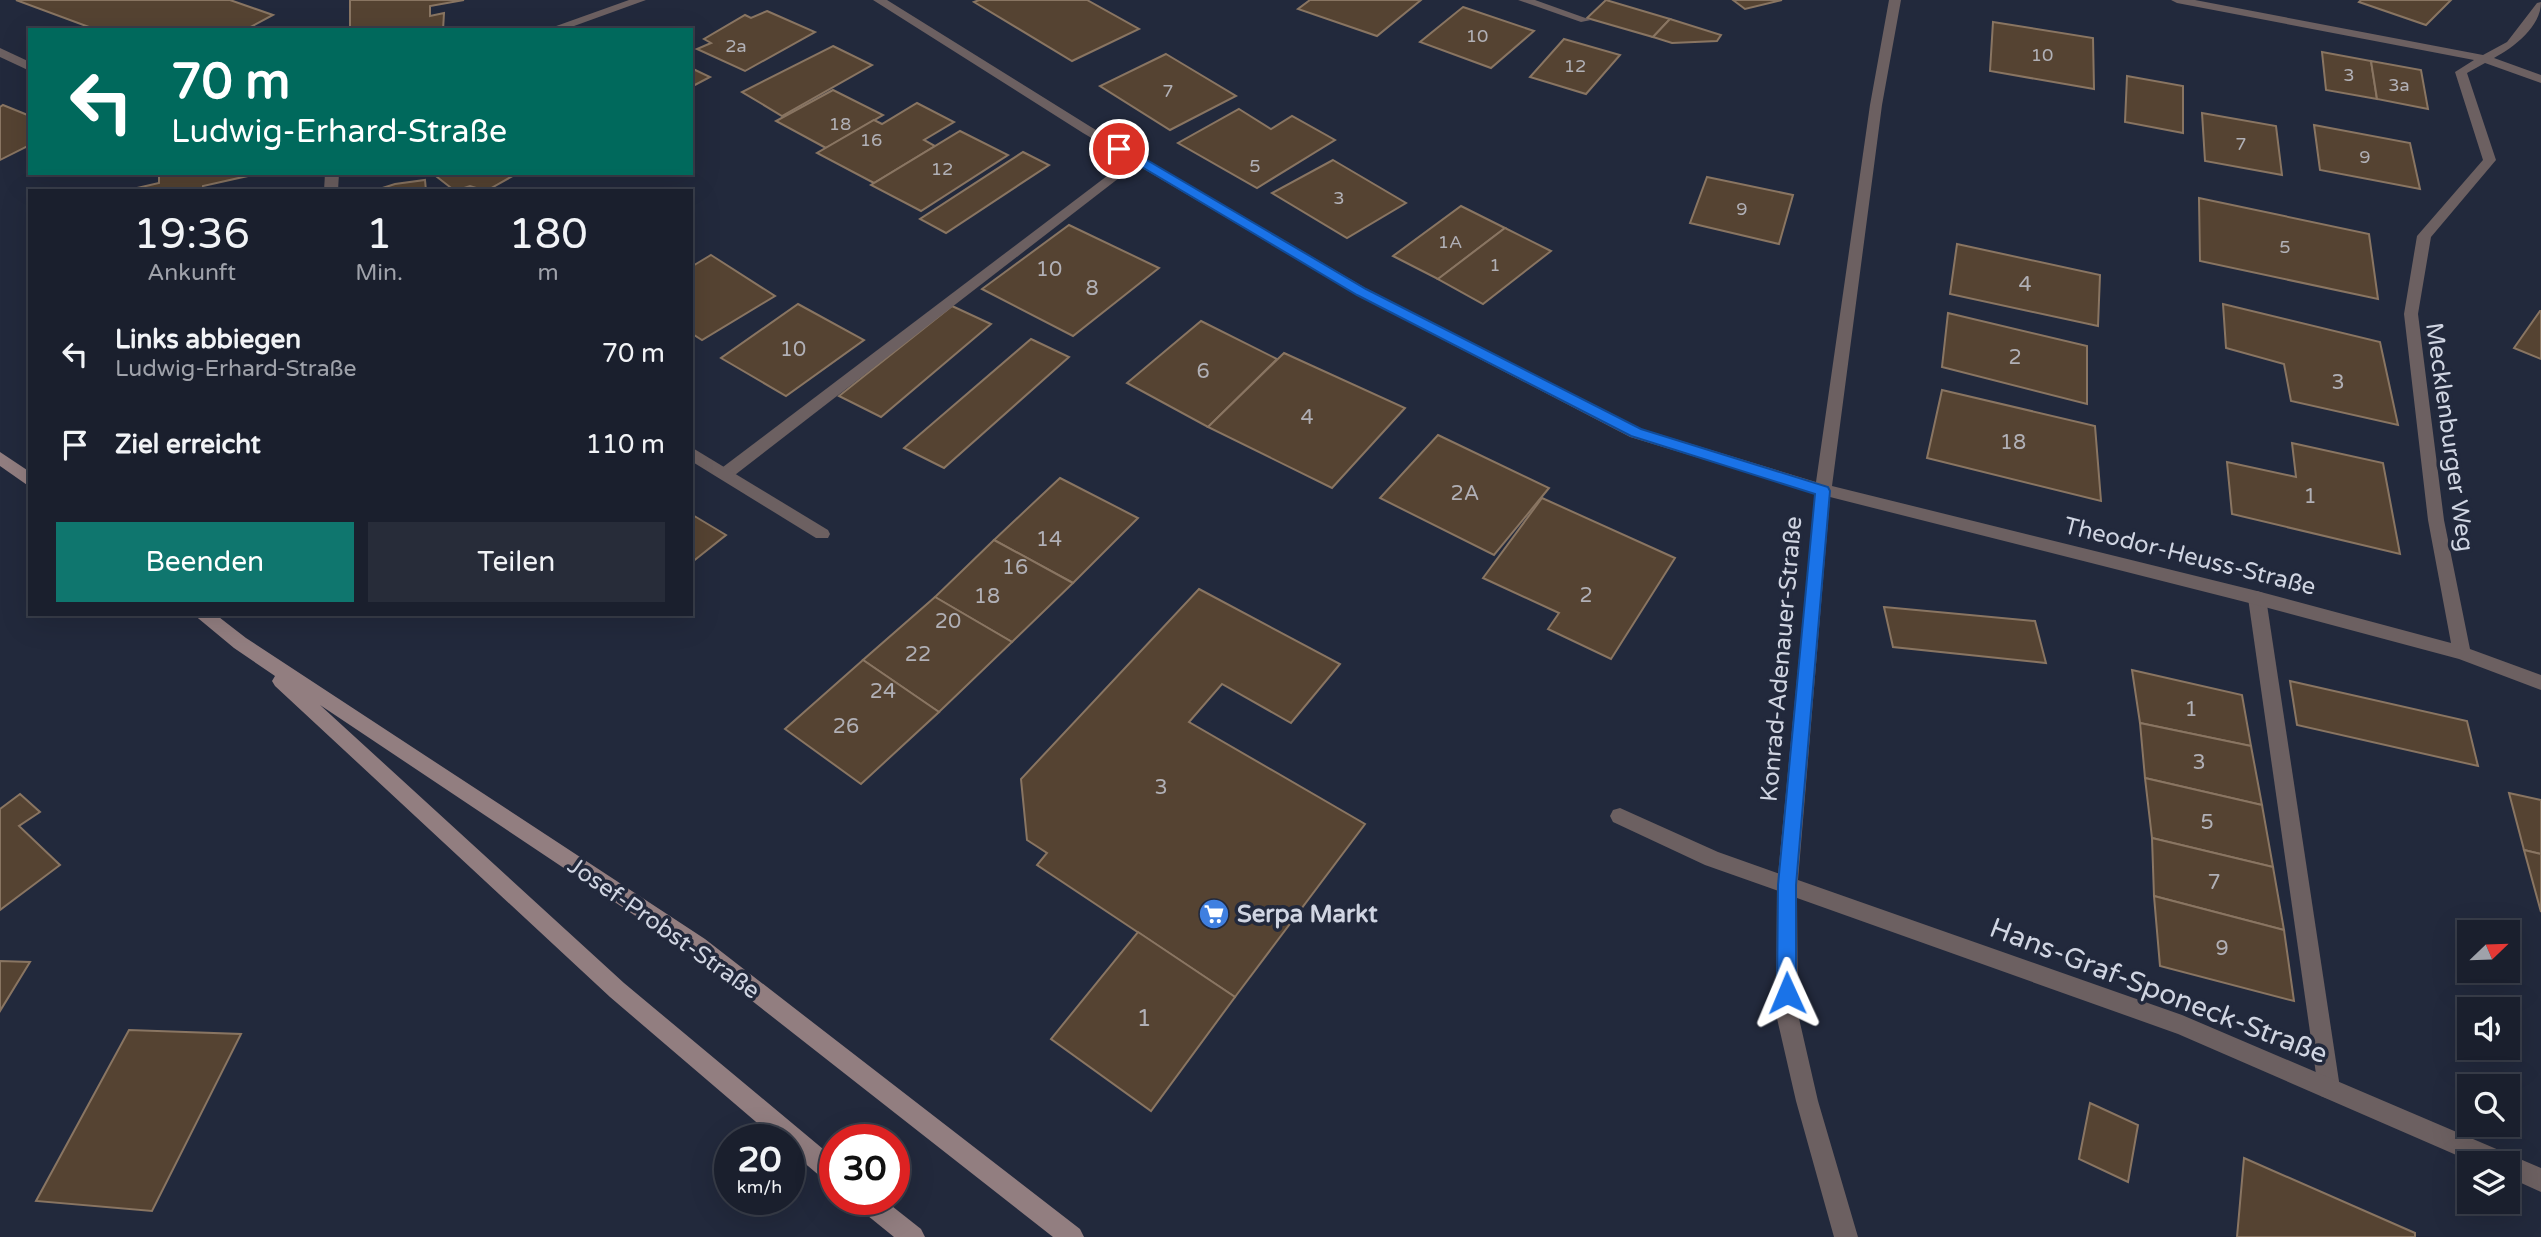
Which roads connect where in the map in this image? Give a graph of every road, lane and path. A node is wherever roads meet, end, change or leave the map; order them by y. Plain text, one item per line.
1 (640, 0) edge
2 (879, 0) edge
3 (1524, 0) edge
4 (1895, 0) edge
5 (2177, 0) edge
6 (2541, 5) edge
7 (1585, 19) dead end
8 (557, 28) edge
9 (0, 52) edge
10 (2482, 58) junction
11 (28, 66) edge
12 (2541, 79) edge
13 (1136, 159) junction
14 (693, 454) edge
15 (0, 458) edge
16 (725, 474) junction
17 (28, 479) edge
18 (1823, 491) junction
19 (822, 534) dead end
20 (2257, 598) junction
21 (205, 616) edge
22 (240, 643) junction
23 (2462, 653) junction
24 (2541, 682) edge
25 (1620, 816) dead end
26 (1787, 885) junction
27 (2329, 1088) junction
28 (2474, 1151) edge
29 (819, 1160) edge
30 (2520, 1171) edge
31 (2541, 1180) edge
32 (885, 1215) edge
33 (913, 1237) edge
34 (1072, 1237) edge
35 (1846, 1237) edge

1 - 8 street
2 - 13 street, Theodor-Heuss-Straße
3 - 7 street
4 - 18 street, Konrad-Adenauer-Straße
5 - 10 street
6 - 10 street
9 - 11 street
10 - 12 street
10 - 23 street, Mecklenburger Weg
13 - 16 street
13 - 18 street, Theodor-Heuss-Straße
14 - 16 street
15 - 17 main road
16 - 19 street
18 - 20 street, Theodor-Heuss-Straße
18 - 26 street, Konrad-Adenauer-Straße
20 - 23 street, Theodor-Heuss-Straße
20 - 27 street
21 - 22 main road, Josef-Probst-Straße
22 - 29 main road, Josef-Probst-Straße
22 - 34 main road, Josef-Probst-Straße
23 - 24 street, Theodor-Heuss-Straße
25 - 26 street, Hans-Graf-Sponeck-Straße
26 - 27 street, Hans-Graf-Sponeck-Straße
26 - 35 street, Konrad-Adenauer-Straße
27 - 28 street, Hans-Graf-Sponeck-Straße
30 - 31 street, Hans-Graf-Sponeck-Straße
32 - 33 main road

